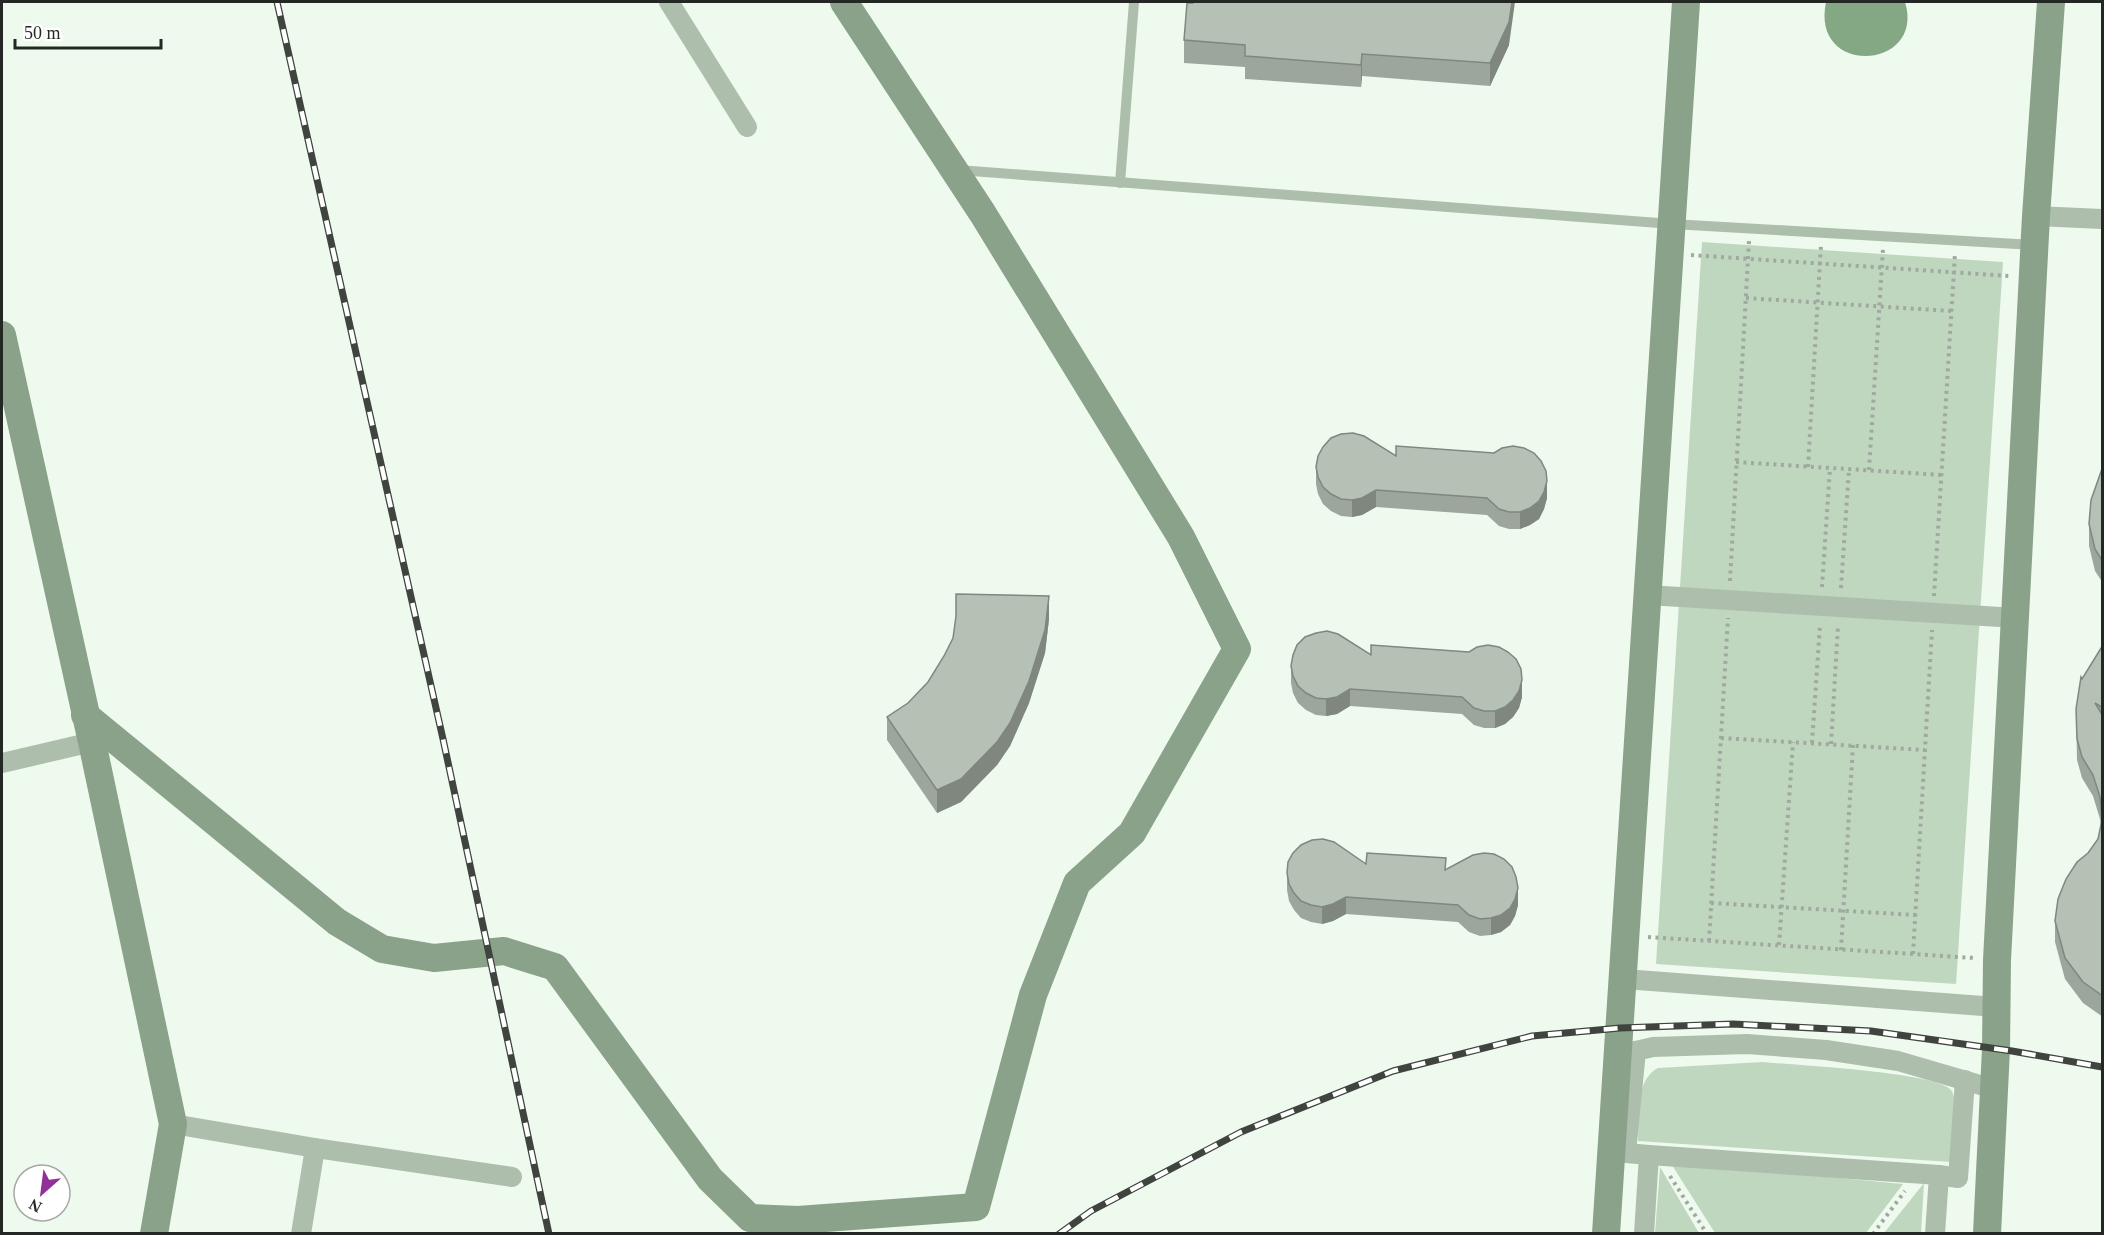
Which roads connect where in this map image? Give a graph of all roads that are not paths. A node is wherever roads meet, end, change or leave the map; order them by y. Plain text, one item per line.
1 (669, 2) edge
2 (844, 2) edge
3 (1134, 2) edge
4 (1686, 2) edge
5 (2051, 2) edge
6 (747, 127) dead end
7 (953, 170) junction
8 (1120, 183) junction
9 (2036, 216) junction
10 (2103, 219) edge
11 (1672, 224) junction
12 (2035, 245) junction
13 (2, 335) edge
14 (8, 399) edge
15 (1648, 595) junction
16 (2016, 618) junction
17 (85, 715) junction
18 (92, 742) junction
19 (2, 763) edge
20 (1624, 979) junction
21 (1996, 1007) junction
22 (1627, 1053) junction
23 (1965, 1080) junction
24 (1994, 1089) junction
25 (173, 1124) junction
26 (315, 1148) junction
27 (1653, 1155) junction
28 (1939, 1175) junction
29 (512, 1177) dead end
30 (154, 1233) edge
31 (301, 1233) edge
32 (1606, 1233) edge
33 (1644, 1233) edge
34 (1935, 1233) edge
35 (1987, 1233) edge

1 - 6 street
2 - 7 street
3 - 8 lane
4 - 11 street
5 - 9 street
7 - 8 lane
7 - 17 street
8 - 11 lane
9 - 10 street
9 - 12 street
11 - 12 lane
11 - 15 street
12 - 16 street
13 - 14 street
14 - 17 street
15 - 16 street
15 - 20 street
16 - 21 street
17 - 18 street
18 - 19 street
18 - 25 street
20 - 21 street
20 - 22 street
21 - 24 street
22 - 23 street
22 - 27 street
22 - 32 street
23 - 24 street
23 - 28 street
24 - 35 street
25 - 26 street
25 - 30 street
26 - 29 street
26 - 31 street
27 - 28 street
27 - 33 street
28 - 34 street

